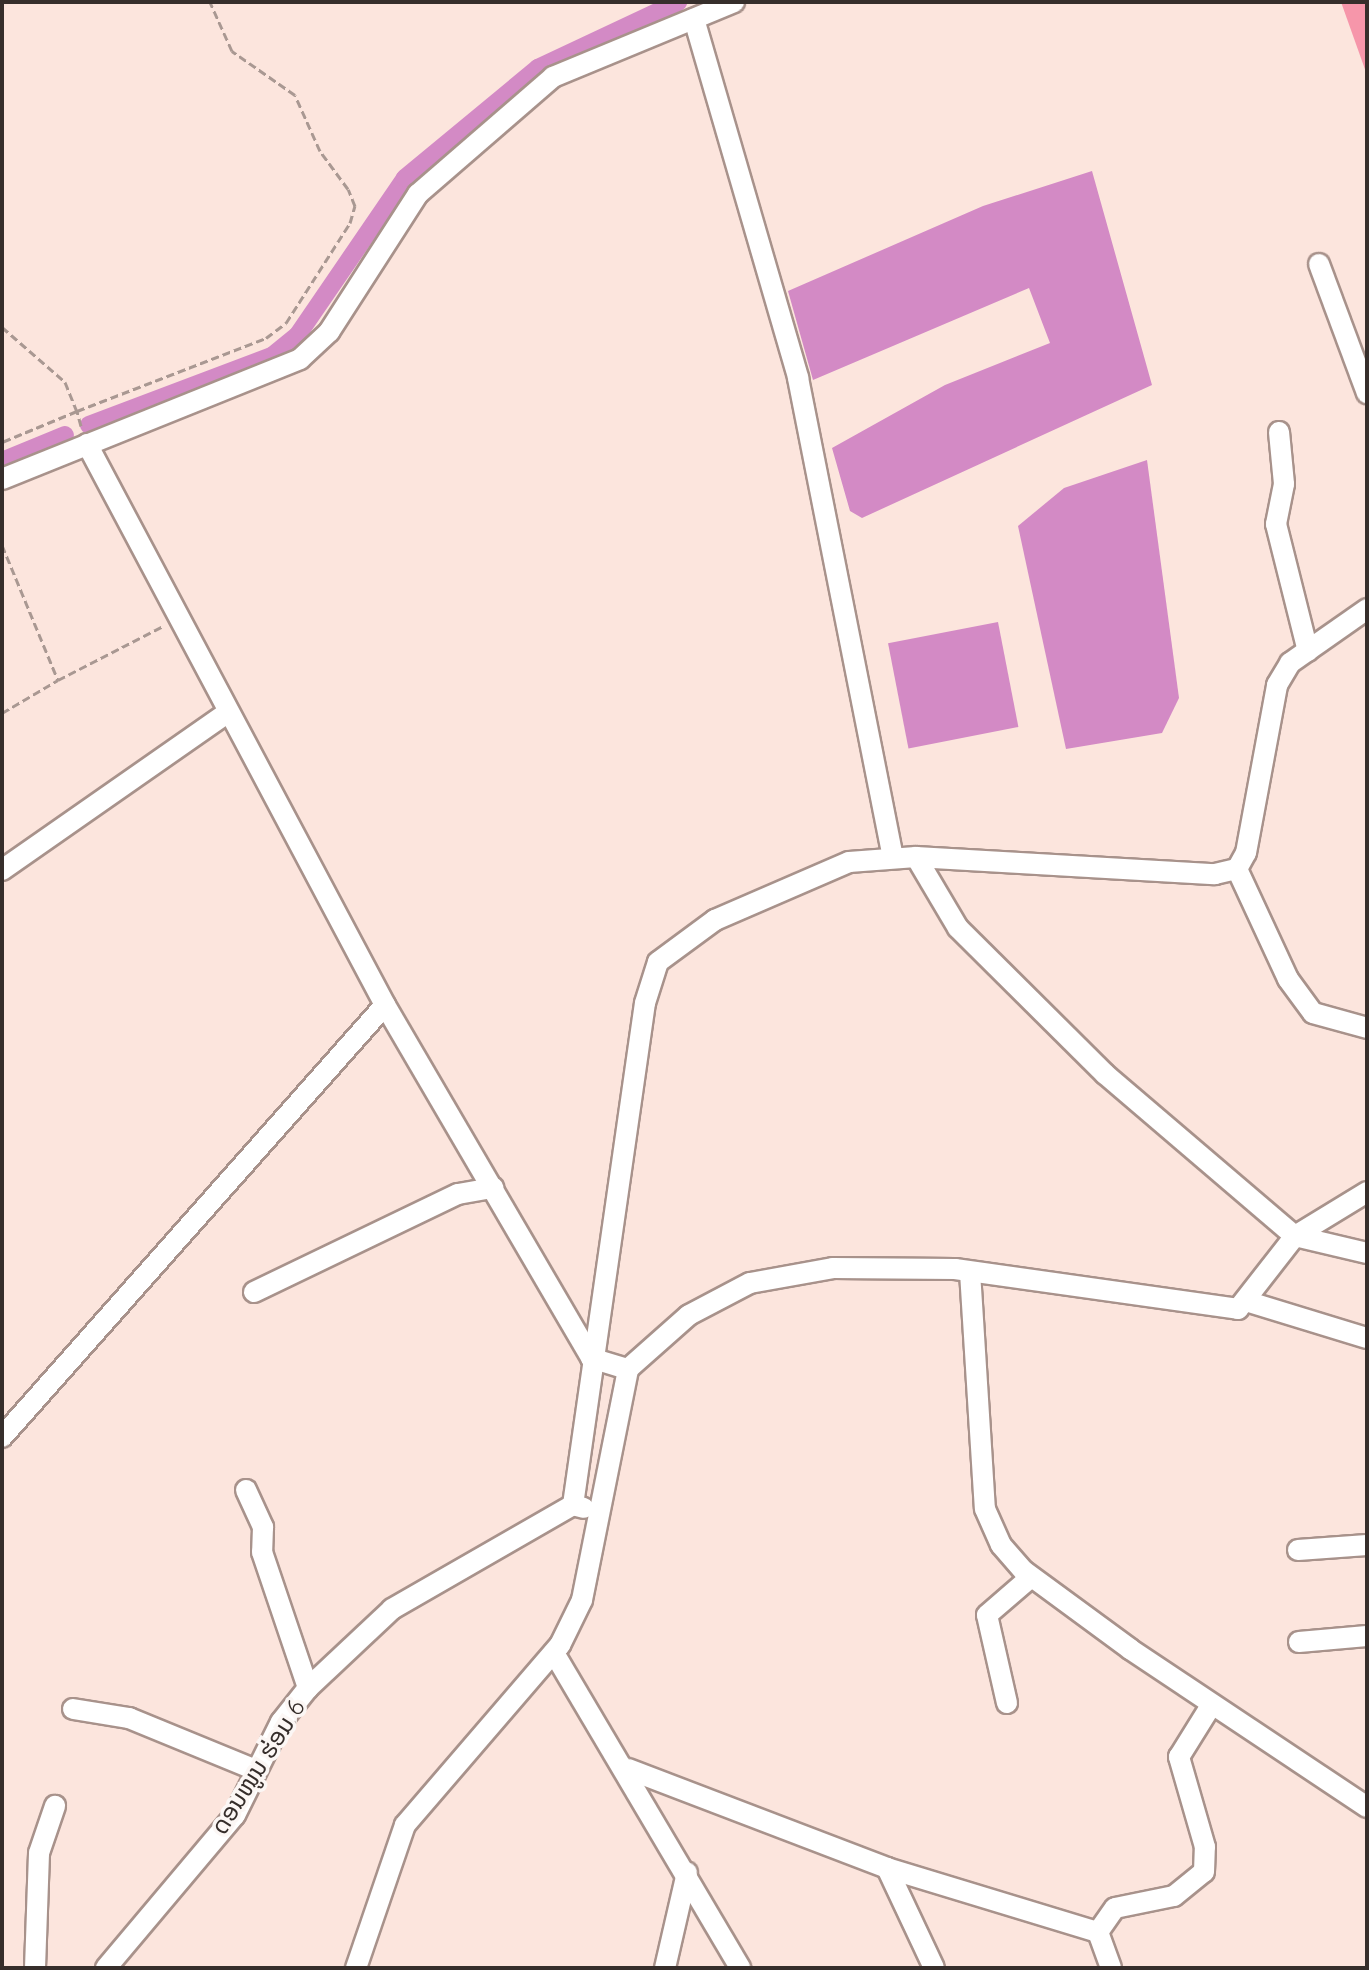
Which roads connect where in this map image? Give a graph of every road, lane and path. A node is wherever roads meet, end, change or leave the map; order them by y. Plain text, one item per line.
1 (210, 2) edge
2 (734, 2) edge
3 (694, 19) junction
4 (1319, 264) dead end
5 (2, 327) edge
6 (1367, 393) edge
7 (77, 411) junction
8 (1279, 432) dead end
9 (2, 442) edge
10 (87, 444) junction
11 (2, 479) edge
12 (2, 545) edge
13 (1367, 609) edge
14 (177, 618) junction
15 (1308, 651) junction
16 (58, 680) junction
17 (2, 713) edge
18 (226, 714) junction
19 (916, 857) junction
20 (893, 858) junction
21 (1237, 869) junction
22 (2, 870) edge
23 (385, 1005) junction
24 (1367, 1028) edge
25 (493, 1188) junction
26 (1367, 1192) edge
27 (1295, 1236) junction
28 (1367, 1253) edge
29 (970, 1272) junction
30 (254, 1292) dead end
31 (1249, 1302) junction
32 (1367, 1338) edge
33 (591, 1358) junction
34 (628, 1369) junction
35 (2, 1437) edge
36 (246, 1490) dead end
37 (573, 1505) junction
38 (600, 1511) junction
39 (1367, 1545) edge
40 (1298, 1550) dead end
41 (1031, 1577) junction
42 (1367, 1636) edge
43 (1299, 1642) dead end
44 (554, 1653) junction
45 (308, 1688) junction
46 (1007, 1703) dead end
47 (1212, 1704) junction
48 (73, 1709) dead end
49 (628, 1769) junction
50 (256, 1770) junction
51 (55, 1806) dead end
52 (1367, 1807) edge
53 (887, 1868) junction
54 (687, 1873) junction
55 (1098, 1932) junction
56 (35, 1968) edge
57 (106, 1968) edge
58 (356, 1968) edge
59 (665, 1968) edge
60 (740, 1968) edge
61 (934, 1968) edge
62 (1111, 1968) edge

1 - 7 path
2 - 3 street
3 - 10 street
3 - 20 street
4 - 6 street
5 - 7 path
7 - 9 path
7 - 10 path
8 - 15 street
10 - 11 street
10 - 14 street
12 - 16 path
13 - 15 street
14 - 16 path
14 - 18 street
15 - 21 street
16 - 17 path
18 - 22 street
18 - 23 street
19 - 20 street
19 - 21 street
19 - 27 street
20 - 33 street
21 - 24 street
23 - 25 street
23 - 35 street
25 - 30 street
25 - 33 street
26 - 27 street
27 - 28 street
27 - 31 street
29 - 31 street
29 - 34 street
29 - 41 street
31 - 32 street
33 - 34 street
33 - 37 street
34 - 38 street
36 - 45 street
37 - 38 street
37 - 45 street, ດອນໜູນ ຮ່ອມ 6
38 - 44 street
39 - 40 street
41 - 46 street
41 - 47 street
42 - 43 street
44 - 49 street
44 - 58 street
45 - 50 street, ດອນໜູນ ຮ່ອມ 6
47 - 52 street
47 - 55 street
48 - 50 street
49 - 53 street
49 - 54 street
50 - 57 street, ດອນໜູນ ຮ່ອມ 6
51 - 56 street
53 - 55 street
53 - 61 street
54 - 59 street
54 - 60 street
55 - 62 street

